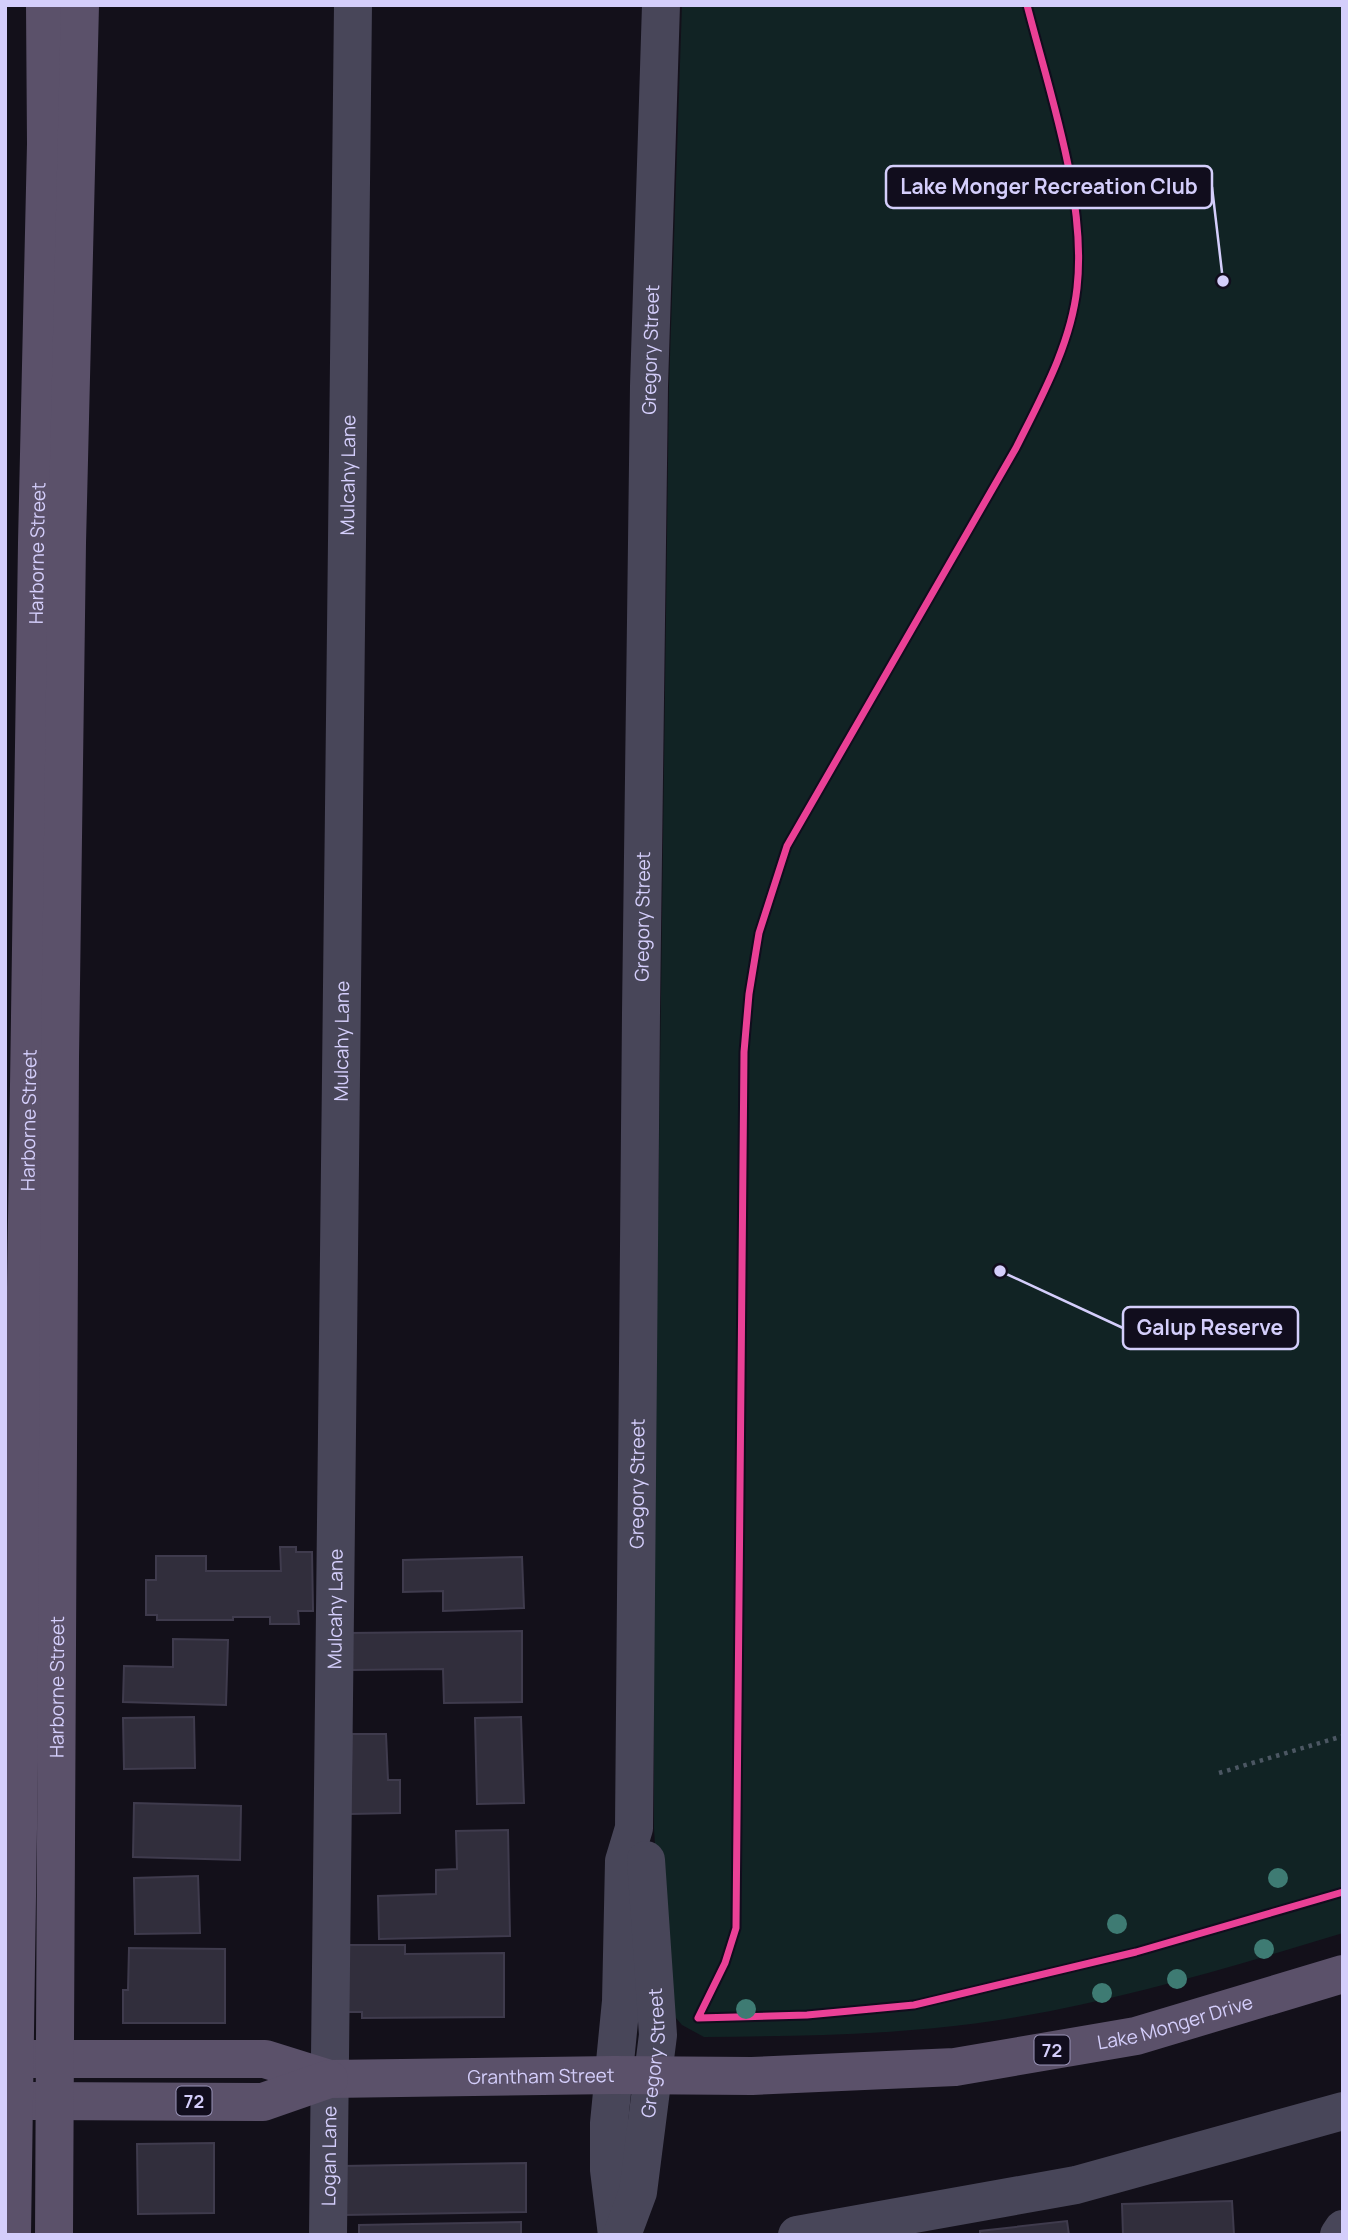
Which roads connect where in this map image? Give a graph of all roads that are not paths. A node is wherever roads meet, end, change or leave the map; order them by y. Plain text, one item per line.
1 (46, 5) edge
2 (80, 5) edge
3 (353, 5) edge
4 (662, 5) edge
5 (634, 1828) junction
6 (1343, 1974) edge
7 (10, 2059) edge
8 (56, 2059) junction
9 (614, 2075) junction
10 (652, 2076) junction
11 (752, 2076) joint
12 (329, 2079) junction
13 (9, 2101) edge
14 (55, 2101) junction
15 (1343, 2111) edge
16 (1343, 2229) edge
17 (12, 2235) edge
18 (54, 2235) edge
19 (328, 2235) edge
20 (619, 2235) edge
21 (797, 2235) edge
22 (1339, 2235) edge

1 - 7 main road, Harborne Street
2 - 8 main road, Harborne Street
3 - 12 street, Mulcahy Lane
4 - 5 street, Gregory Street
5 - 9 street, Gregory Street
5 - 10 street, Gregory Street
6 - 11 main road, Lake Monger Drive / 72
7 - 8 main road, Grantham Street / 72
7 - 13 main road, Harborne Street
8 - 12 main road, Grantham Street / 72
8 - 14 main road, Harborne Street
9 - 10 main road, Grantham Street / 72
9 - 12 main road, Grantham Street / 72
9 - 20 street, Gregory Street
10 - 11 main road, Grantham Street / 72
10 - 20 street, Gregory Street
12 - 14 main road, Grantham Street / 72
12 - 19 street, Logan Lane
13 - 14 main road, Grantham Street / 72
13 - 17 main road, Harborne Street
14 - 18 main road, Harborne Street
15 - 21 street
16 - 22 street

